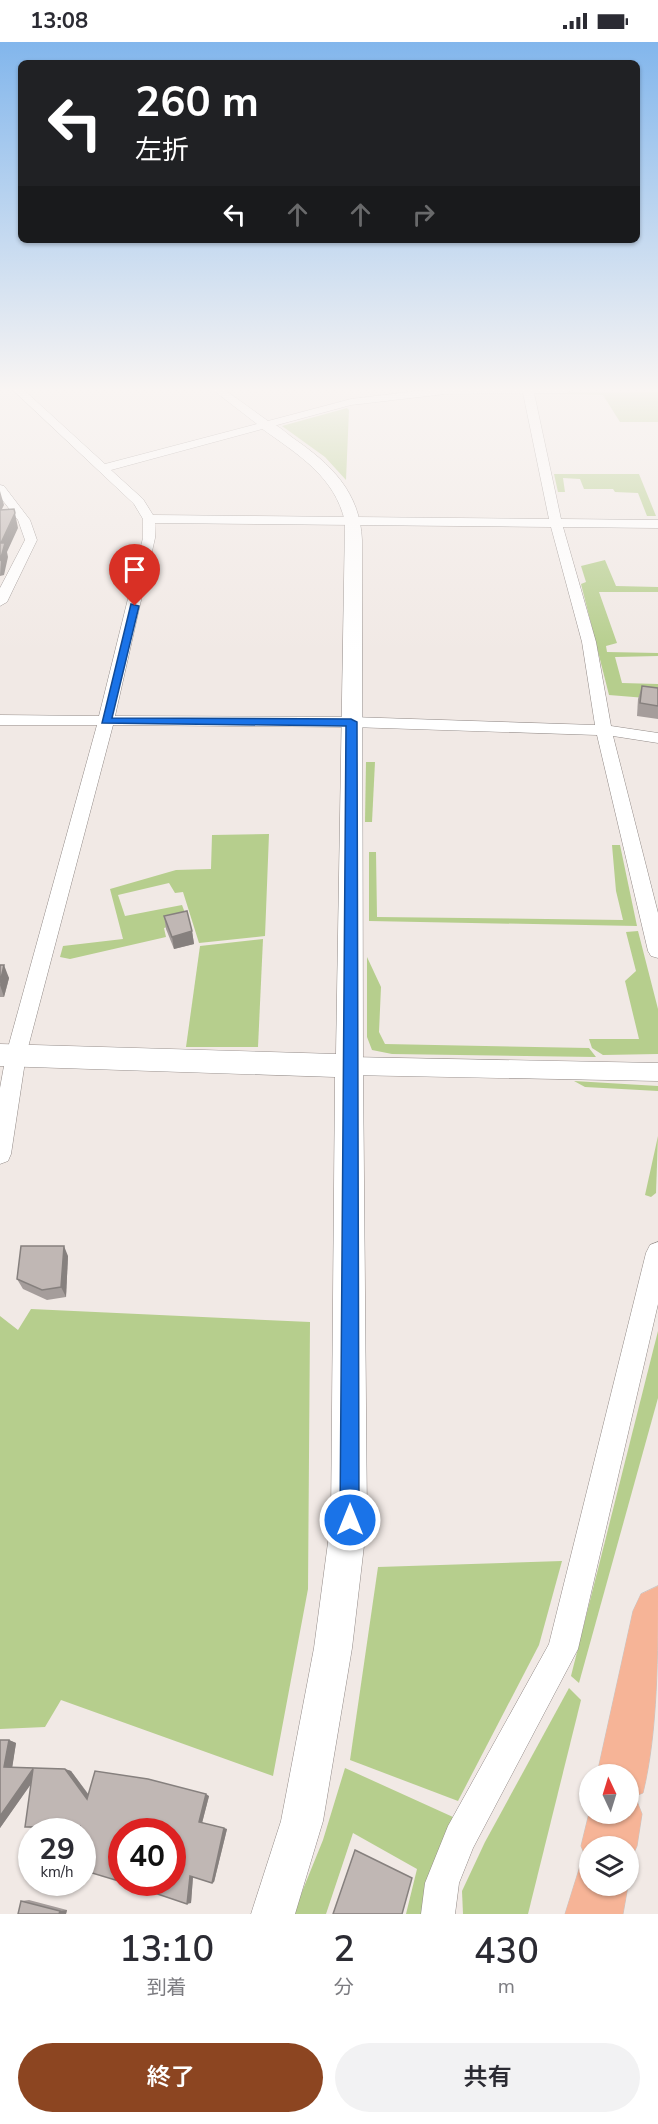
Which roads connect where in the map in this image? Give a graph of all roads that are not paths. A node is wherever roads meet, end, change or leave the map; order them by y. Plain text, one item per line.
1 (114, 477) edge
2 (331, 477) edge
3 (546, 477) edge
4 (0, 489) edge
5 (149, 519) junction
6 (353, 520) junction
7 (556, 523) junction
8 (658, 525) edge
9 (0, 602) edge
10 (0, 720) edge
11 (106, 721) junction
12 (351, 722) junction
13 (604, 730) junction
14 (658, 738) edge
15 (658, 951) edge
16 (8, 1055) edge
17 (349, 1066) junction
18 (658, 1071) edge
19 (0, 1154) edge
20 (658, 1253) edge
21 (658, 1611) edge
22 (626, 1764) edge
23 (598, 1896) edge
24 (273, 1914) edge
25 (438, 1914) edge
26 (594, 1914) edge

1 - 5 street
2 - 6 street
3 - 7 street
4 - 9 street
5 - 6 street
5 - 11 street
6 - 7 street
6 - 12 street
7 - 8 street
7 - 13 street
10 - 11 street
11 - 12 street
11 - 16 street
12 - 13 street
12 - 17 street
13 - 14 street
13 - 15 street
16 - 17 street
16 - 19 street
17 - 18 street
17 - 24 street
20 - 25 street
21 - 22 highway
23 - 26 highway

